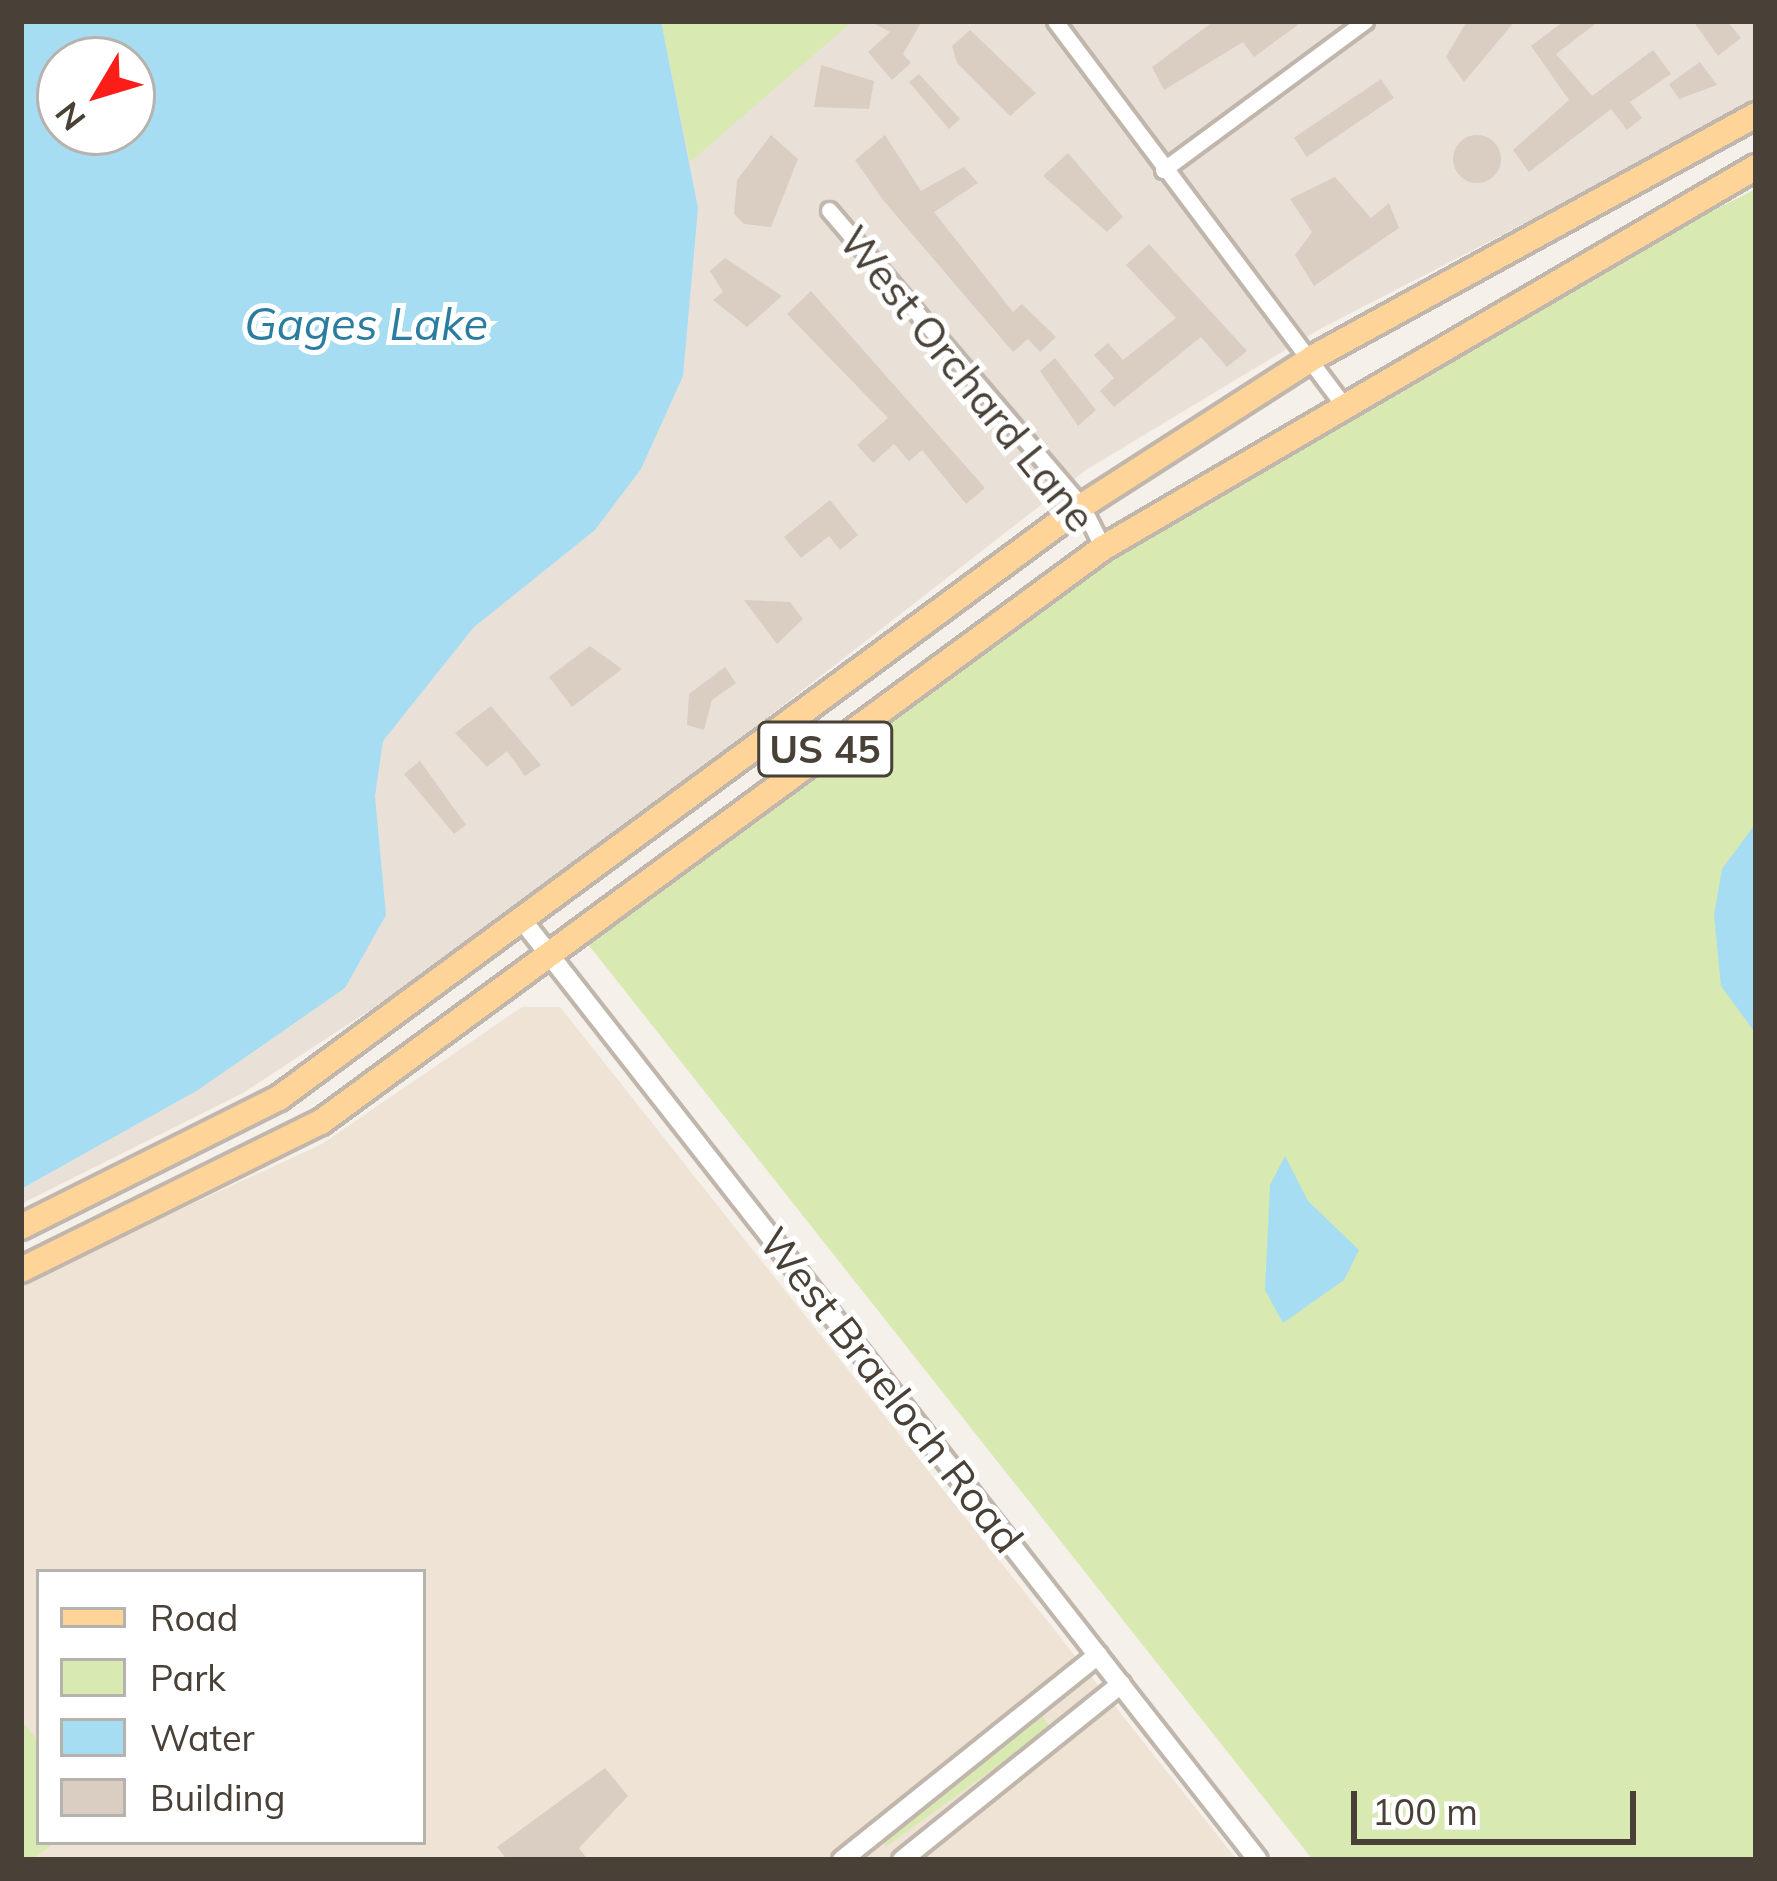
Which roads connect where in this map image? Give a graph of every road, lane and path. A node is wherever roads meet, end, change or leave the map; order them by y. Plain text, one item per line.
1 (1054, 21) edge
2 (1365, 21) edge
3 (1756, 115) edge
4 (1756, 167) edge
5 (1162, 170) junction
6 (829, 210) dead end
7 (1314, 357) junction
8 (1340, 401) junction
9 (1082, 506) junction
10 (1103, 548) junction
11 (524, 921) junction
12 (552, 956) junction
13 (21, 1227) edge
14 (21, 1270) edge
15 (1098, 1655) junction
16 (1121, 1684) junction
17 (842, 1860) edge
18 (902, 1860) edge
19 (1258, 1860) edge

1 - 5 street
2 - 5 street
3 - 7 main road, US 45
4 - 8 main road, US 45
5 - 7 street
6 - 9 street, West Orchard Lane
7 - 8 street
7 - 9 main road, US 45
8 - 10 main road, US 45
9 - 10 street, West Orchard Lane
9 - 11 main road, US 45
10 - 12 main road, US 45
11 - 12 street, West Braeloch Road
11 - 13 main road, US 45
12 - 14 main road, US 45
12 - 15 street, West Braeloch Road
15 - 16 street, West Braeloch Road
15 - 17 street
16 - 18 street
16 - 19 street, West Braeloch Road

